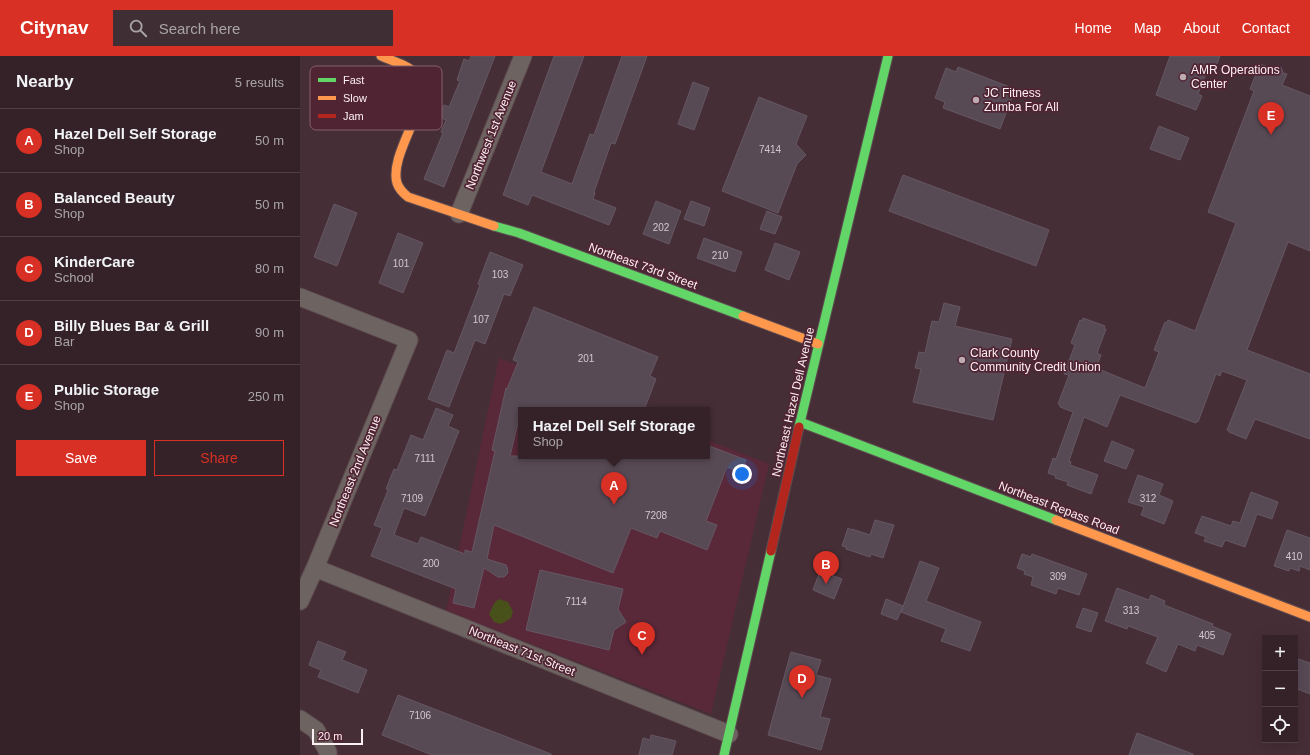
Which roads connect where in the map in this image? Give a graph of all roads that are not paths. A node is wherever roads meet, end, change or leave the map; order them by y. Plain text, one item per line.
1 (381, 56) edge
2 (523, 56) edge
3 (888, 56) edge
4 (405, 66) edge
5 (409, 130) edge
6 (459, 214) junction
7 (300, 297) edge
8 (818, 344) junction
9 (800, 422) junction
10 (315, 568) junction
11 (300, 601) edge
12 (1310, 617) edge
13 (300, 719) edge
14 (729, 734) junction
15 (328, 755) edge
16 (724, 755) edge

1 - 4 street, Northeast 73rd Street
2 - 6 street, Northwest 1st Avenue
3 - 8 street, Northeast Hazel Dell Avenue
5 - 6 street, Northeast 73rd Street
6 - 8 street, Northeast 73rd Street
7 - 10 street, Northeast 2nd Avenue
8 - 9 street, Northeast Hazel Dell Avenue
9 - 12 street, Northeast Repass Road
9 - 14 street, Northeast Hazel Dell Avenue
10 - 11 street, Northeast 2nd Avenue
10 - 14 street, Northeast 71st Street
13 - 15 street
14 - 16 street, Northeast Hazel Dell Avenue

